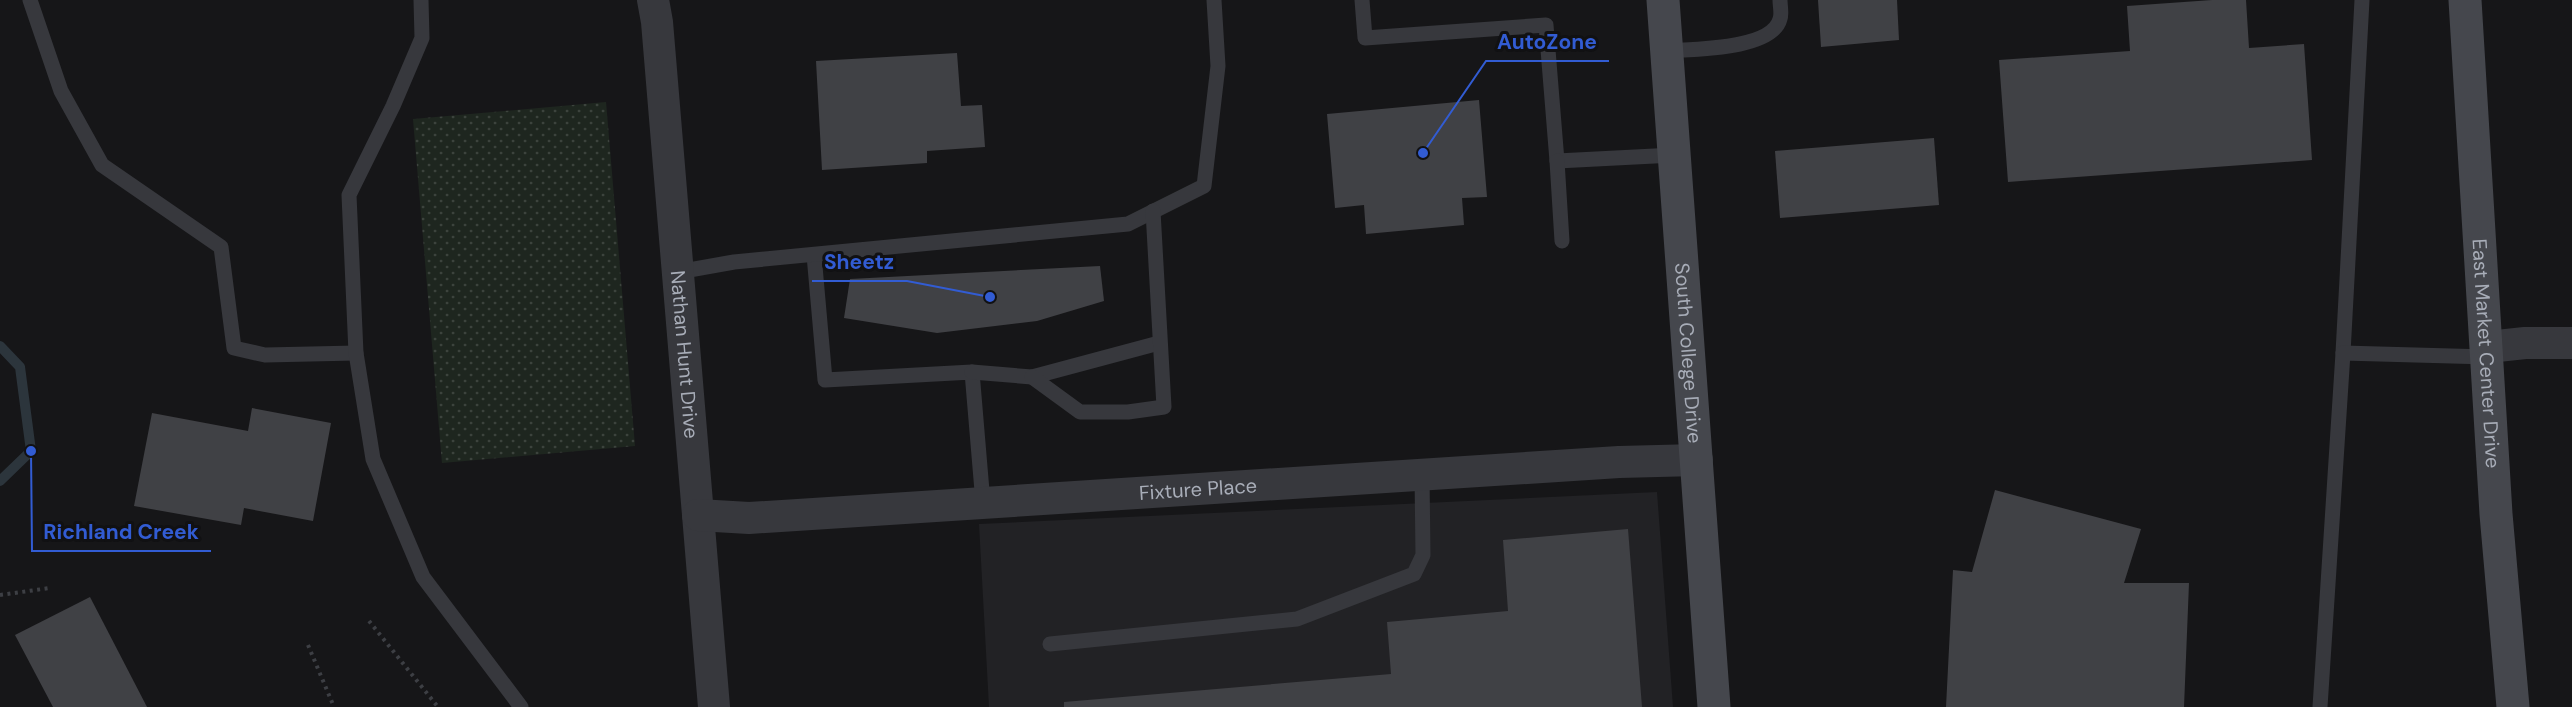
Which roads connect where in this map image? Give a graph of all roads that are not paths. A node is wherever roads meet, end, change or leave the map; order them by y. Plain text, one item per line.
1 (30, 0) edge
2 (421, 0) edge
3 (653, 0) edge
4 (1214, 0) edge
5 (1362, 0) edge
6 (1663, 0) edge
7 (1780, 0) edge
8 (2362, 0) edge
9 (2465, 0) edge
10 (1666, 51) junction
11 (1674, 155) junction
12 (1557, 161) junction
13 (1153, 211) junction
14 (1562, 241) dead end
15 (814, 255) junction
16 (678, 272) junction
17 (1159, 343) junction
18 (2572, 343) edge
19 (2488, 352) junction
20 (356, 353) junction
21 (2343, 353) junction
22 (972, 372) junction
23 (1032, 377) junction
24 (1697, 460) junction
25 (1422, 475) junction
26 (983, 503) junction
27 (698, 515) junction
28 (1050, 644) dead end
29 (521, 707) edge
30 (714, 707) edge
31 (1714, 707) edge
32 (2320, 707) edge
33 (2513, 707) edge

1 - 20 lane
2 - 20 lane
3 - 16 street, Nathan Hunt Drive
4 - 13 lane
5 - 12 lane
6 - 10 main road, South College Drive
7 - 10 lane
8 - 21 lane
9 - 19 main road, East Market Center Drive
10 - 11 main road, South College Drive
11 - 12 lane
11 - 24 main road, South College Drive
12 - 14 lane
13 - 15 lane
13 - 17 lane
15 - 16 lane
15 - 22 lane
16 - 27 street, Nathan Hunt Drive
17 - 23 lane
17 - 23 lane
18 - 19 street
19 - 21 lane
19 - 33 main road, East Market Center Drive
20 - 29 lane
21 - 32 lane
22 - 23 lane
22 - 26 lane
24 - 25 street, Fixture Place
24 - 31 main road, South College Drive
25 - 26 street, Fixture Place
25 - 28 lane
26 - 27 street, Fixture Place
27 - 30 street, Nathan Hunt Drive

